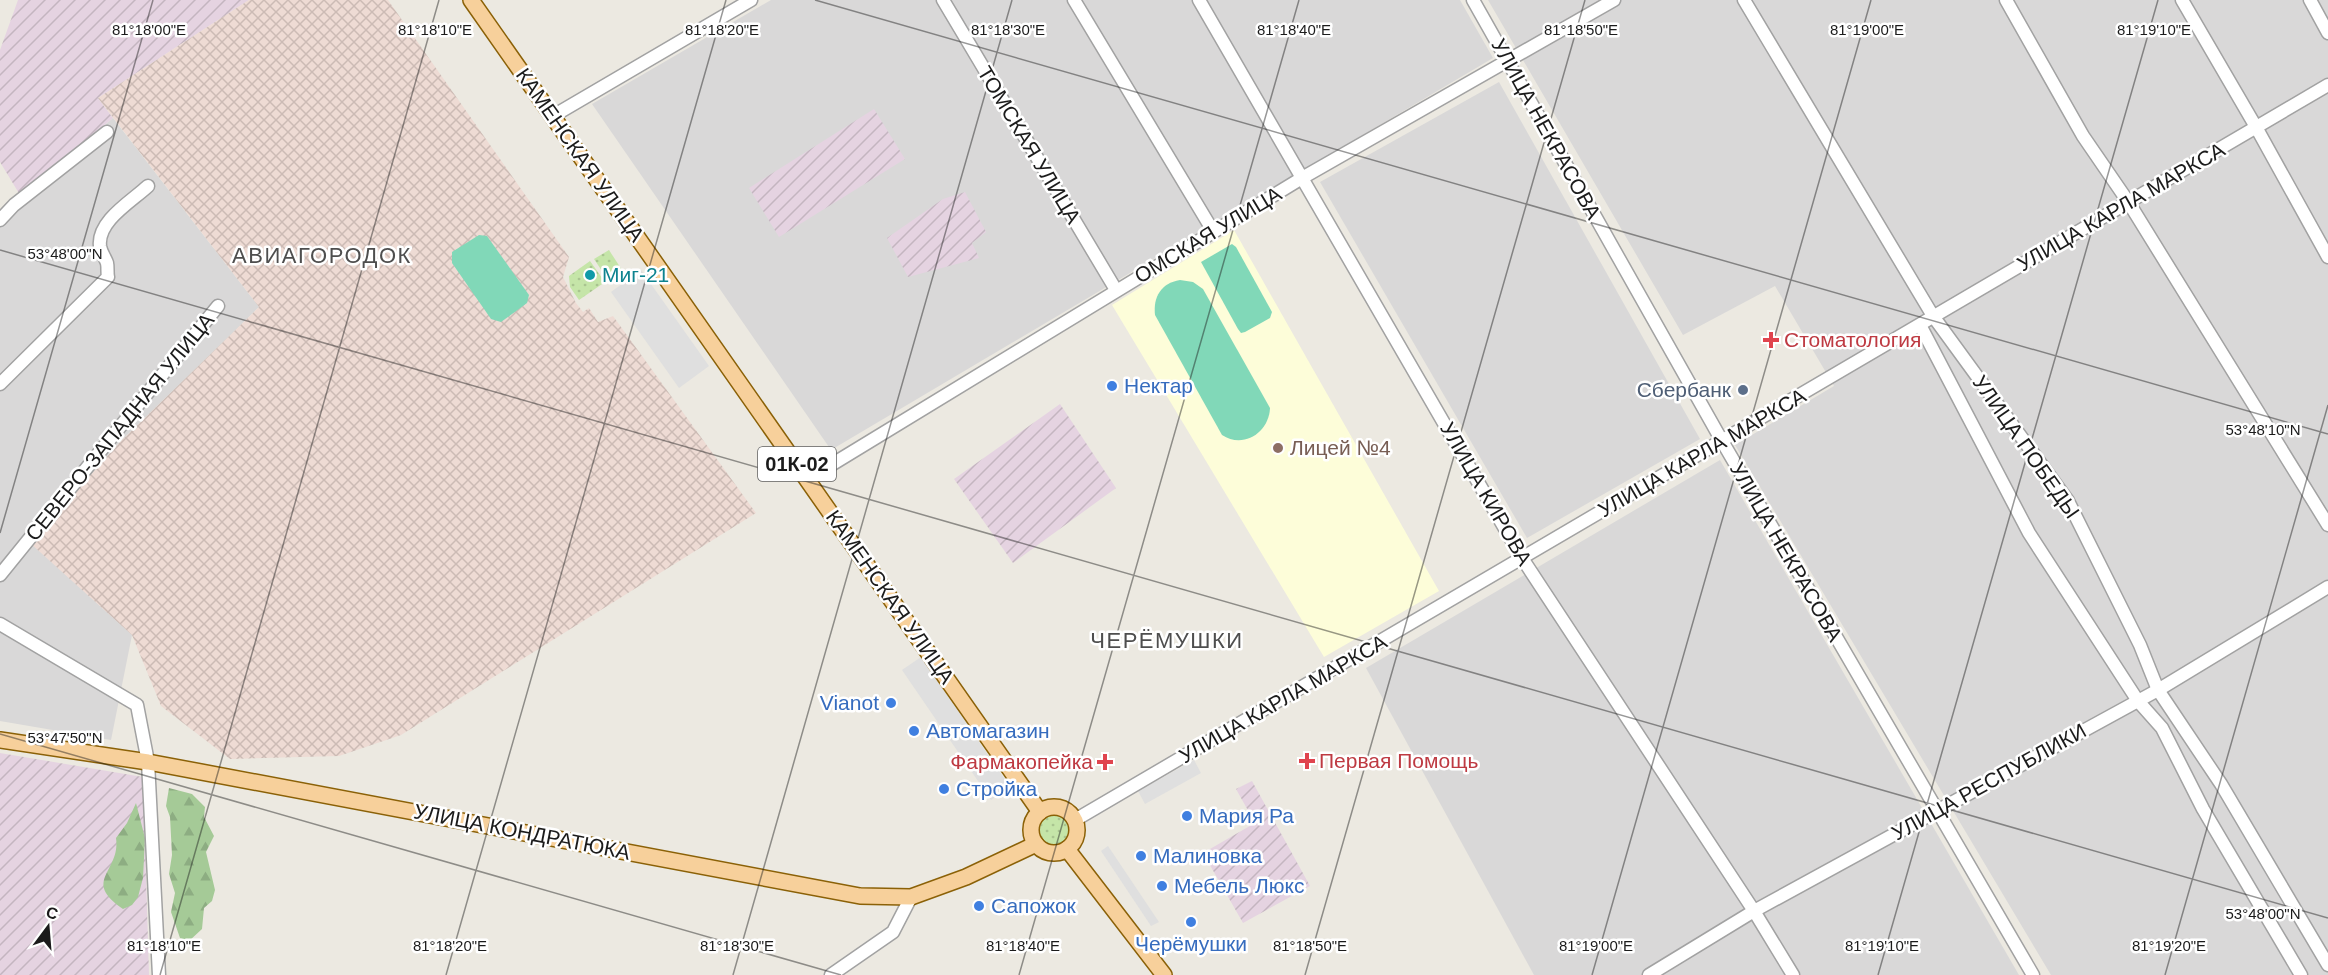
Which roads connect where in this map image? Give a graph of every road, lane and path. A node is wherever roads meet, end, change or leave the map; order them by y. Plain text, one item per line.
1 (471, 0) edge
2 (752, 0) edge
3 (943, 0) edge
4 (1074, 0) edge
5 (1199, 0) edge
6 (1473, 0) edge
7 (1614, 0) edge
8 (1744, 0) edge
9 (2006, 0) edge
10 (2182, 0) edge
11 (2310, 0) edge
12 (2328, 33) edge
13 (1508, 62) junction
14 (2328, 85) edge
15 (553, 116) junction
16 (2256, 127) junction
17 (107, 132) dead end
18 (1302, 178) junction
19 (148, 186) dead end
20 (2129, 203) junction
21 (0, 220) edge
22 (1213, 231) junction
23 (2328, 257) edge
24 (1116, 290) junction
25 (218, 306) dead end
26 (1933, 316) junction
27 (1920, 325) junction
28 (0, 384) edge
29 (1722, 441) junction
30 (808, 479) junction
31 (2328, 525) edge
32 (1522, 558) junction
33 (0, 575) edge
34 (2328, 588) edge
35 (0, 624) edge
36 (2158, 690) junction
37 (2138, 701) junction
38 (0, 740) edge
39 (148, 762) junction
40 (1935, 810) junction
41 (1040, 812) junction
42 (1075, 820) junction
43 (1036, 844) junction
44 (1067, 849) junction
45 (911, 897) junction
46 (1754, 910) junction
47 (2328, 965) edge
48 (159, 975) edge
49 (831, 975) edge
50 (1164, 975) edge
51 (1649, 975) edge
52 (1793, 975) edge
53 (2033, 975) edge
54 (2301, 975) edge

1 - 15 main road, КАМЕНСКАЯ УЛИЦА / 01К-02
2 - 15 street
3 - 24 street, ТОМСКАЯ УЛИЦА
4 - 22 street
5 - 18 street, УЛИЦА КИРОВА
6 - 13 street, УЛИЦА НЕКРАСОВА
7 - 13 street, ОМСКАЯ УЛИЦА
8 - 26 street, УЛИЦА ПОБЕДЫ
9 - 20 street
10 - 16 street
11 - 12 street
13 - 18 street, ОМСКАЯ УЛИЦА
13 - 29 street, УЛИЦА НЕКРАСОВА
14 - 16 street, УЛИЦА КАРЛА МАРКСА
15 - 30 main road, КАМЕНСКАЯ УЛИЦА / 01К-02
16 - 20 street, УЛИЦА КАРЛА МАРКСА
16 - 23 street
17 - 21 street
18 - 22 street, ОМСКАЯ УЛИЦА
18 - 32 street, УЛИЦА КИРОВА
19 - 28 street
20 - 26 street, УЛИЦА КАРЛА МАРКСА
20 - 31 street
22 - 24 street, ОМСКАЯ УЛИЦА
24 - 30 street, ОМСКАЯ УЛИЦА
25 - 33 street, СЕВЕРО-ЗАПАДНАЯ УЛИЦА
26 - 27 street, УЛИЦА КАРЛА МАРКСА
26 - 36 street, УЛИЦА ПОБЕДЫ
27 - 29 street, УЛИЦА КАРЛА МАРКСА
27 - 37 street
29 - 32 street, УЛИЦА КАРЛА МАРКСА
29 - 40 street, УЛИЦА НЕКРАСОВА
30 - 41 main road, КАМЕНСКАЯ УЛИЦА / 01К-02
32 - 42 street, УЛИЦА КАРЛА МАРКСА
32 - 46 street, УЛИЦА КИРОВА
34 - 36 street, УЛИЦА РЕСПУБЛИКИ
35 - 39 street
36 - 37 street, УЛИЦА РЕСПУБЛИКИ
36 - 47 street, УЛИЦА ПОБЕДЫ
37 - 40 street, УЛИЦА РЕСПУБЛИКИ
37 - 54 street
38 - 39 main road, УЛИЦА КОНДРАТЮКА
39 - 45 main road, УЛИЦА КОНДРАТЮКА
39 - 48 street
40 - 46 street, УЛИЦА РЕСПУБЛИКИ
40 - 53 street, УЛИЦА НЕКРАСОВА
41 - 42 main road
41 - 43 main road
42 - 44 main road
43 - 44 main road
43 - 45 main road, УЛИЦА КОНДРАТЮКА
44 - 50 main road
45 - 49 street
46 - 51 street, УЛИЦА РЕСПУБЛИКИ
46 - 52 street, УЛИЦА КИРОВА

